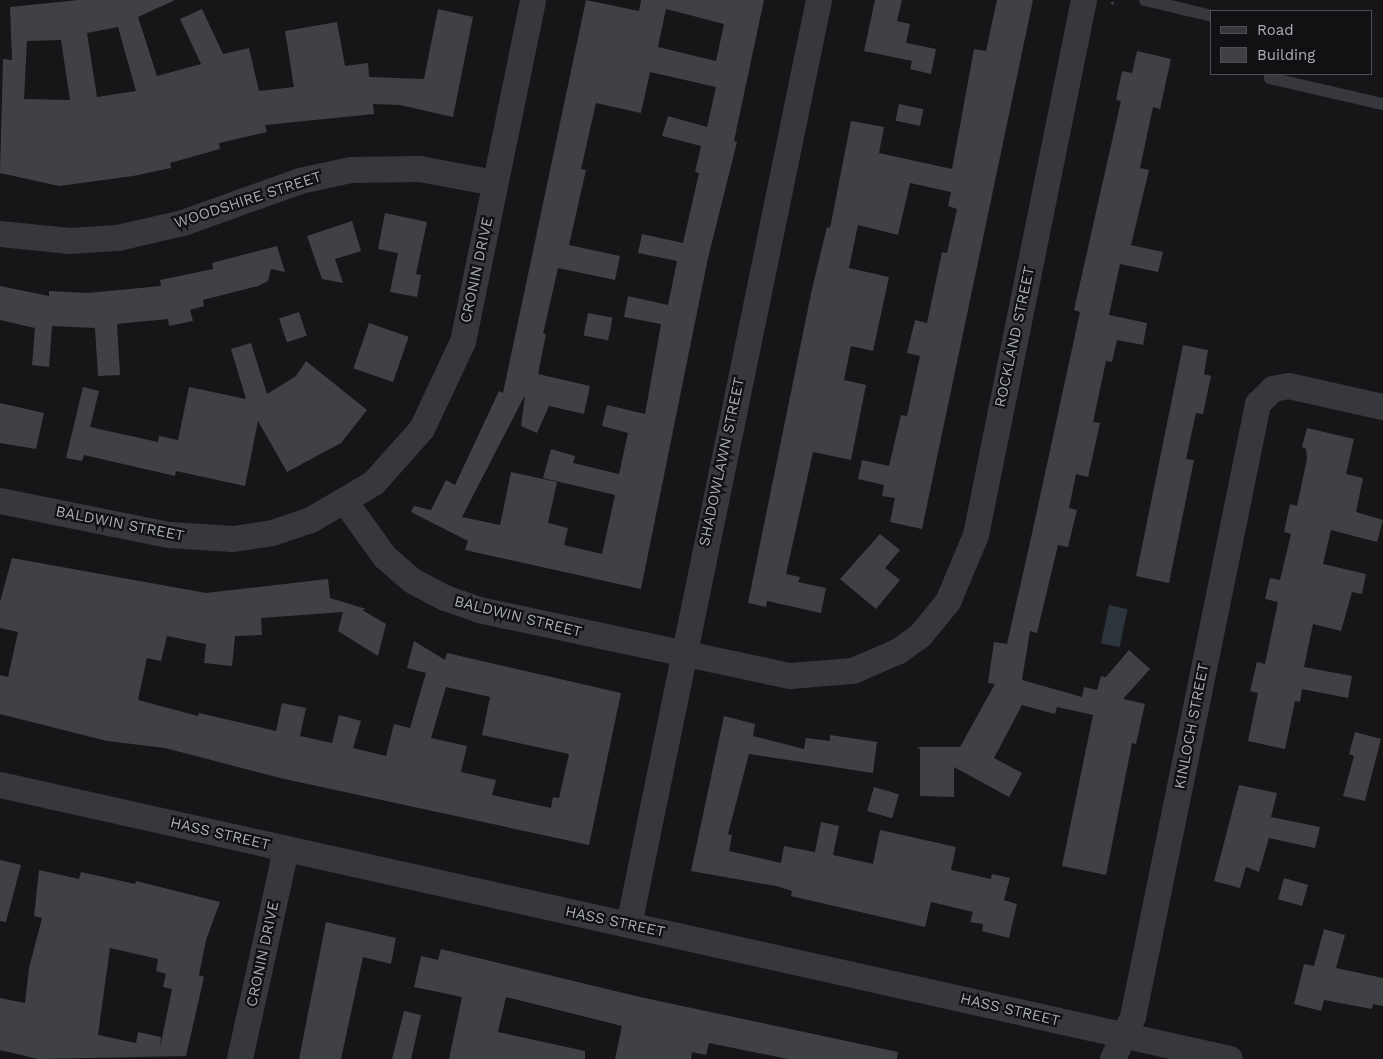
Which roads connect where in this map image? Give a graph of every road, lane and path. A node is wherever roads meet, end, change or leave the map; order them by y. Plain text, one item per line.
1 (533, 0) edge
2 (819, 0) edge
3 (1084, 0) edge
4 (1145, 0) edge
5 (1210, 16) edge
6 (1271, 75) edge
7 (1383, 104) edge
8 (495, 183) junction
9 (0, 234) edge
10 (1383, 407) edge
11 (0, 501) edge
12 (346, 502) junction
13 (899, 652) joint
14 (682, 653) junction
15 (0, 785) edge
16 (286, 849) junction
17 (629, 925) junction
18 (1124, 1035) junction
19 (240, 1059) edge
20 (1113, 1059) edge
21 (1230, 1059) edge

1 - 8 street, CRONIN DRIVE
2 - 14 street, SHADOWLAWN STREET
3 - 13 street, ROCKLAND STREET
4 - 5 lane
6 - 7 lane
8 - 9 street, WOODSHIRE STREET
8 - 12 street, CRONIN DRIVE
10 - 18 street, KINLOCH STREET
11 - 12 street, BALDWIN STREET
12 - 14 street, BALDWIN STREET
13 - 14 street, BALDWIN STREET
14 - 17 street, SHADOWLAWN STREET
15 - 16 street, HASS STREET
16 - 17 street, HASS STREET
16 - 19 street, CRONIN DRIVE
17 - 18 street, HASS STREET
18 - 20 street, KINLOCH STREET
18 - 21 street, HASS STREET

